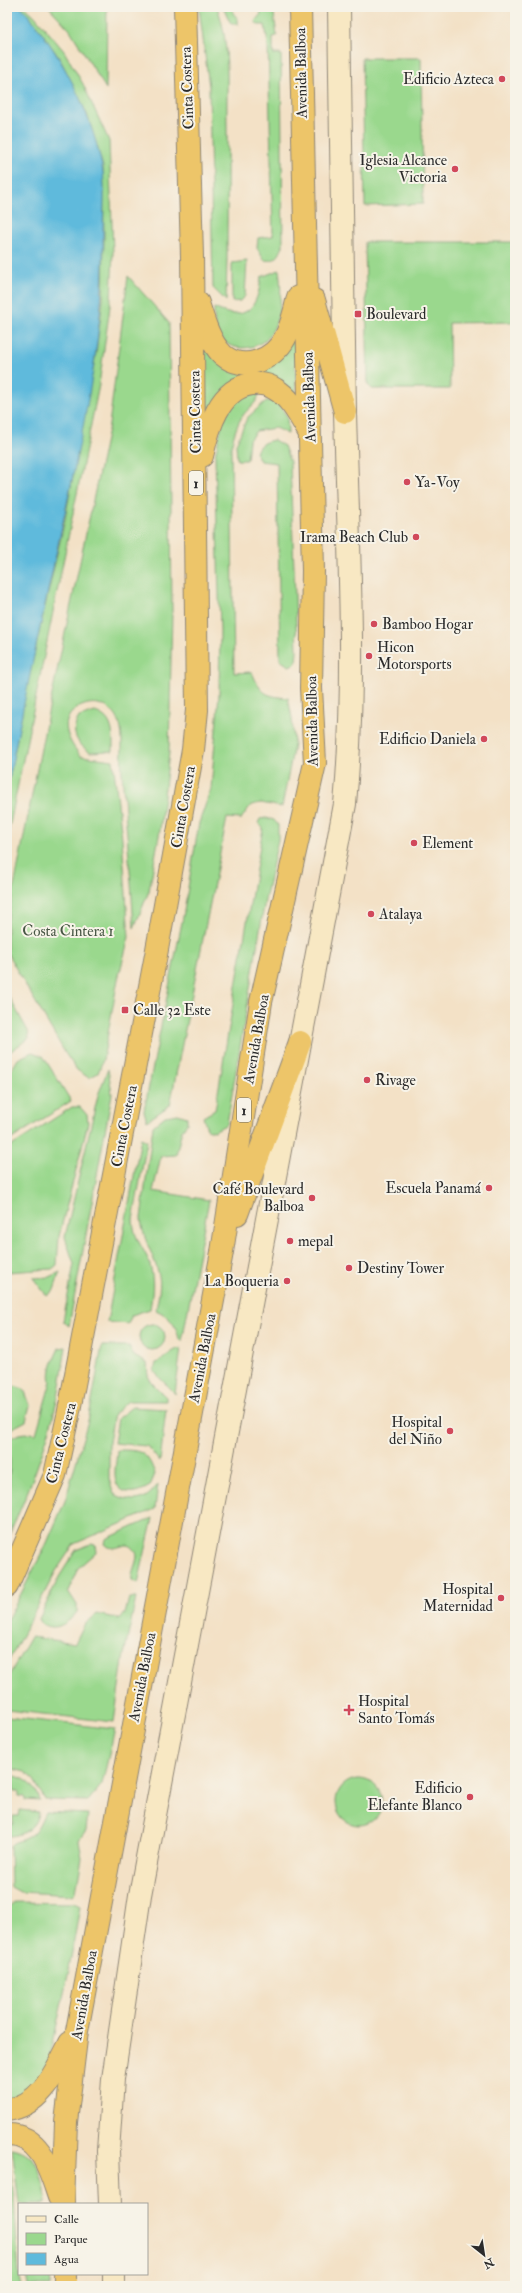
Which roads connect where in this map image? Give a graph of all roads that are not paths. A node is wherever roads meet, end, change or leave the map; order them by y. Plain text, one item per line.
1 (185, 7) edge
2 (300, 7) edge
3 (339, 7) edge
4 (304, 268) junction
5 (193, 282) junction
6 (345, 412) junction
7 (310, 433) junction
8 (196, 480) junction
9 (300, 1042) junction
10 (222, 1252) junction
11 (7, 1586) edge
12 (77, 2031) junction
13 (7, 2110) edge
14 (7, 2135) edge
15 (62, 2203) edge
16 (62, 2203) edge
17 (110, 2203) edge
18 (65, 2275) edge
19 (114, 2275) edge
20 (65, 2286) edge
21 (114, 2286) edge

1 - 5 highway, Cinta Costera / 1
2 - 4 highway, Avenida Balboa / 1
3 - 6 main road
4 - 5 highway
4 - 6 highway
4 - 7 highway, Avenida Balboa / 1
5 - 8 highway, Cinta Costera / 1
6 - 9 main road
7 - 8 highway
7 - 10 highway, Avenida Balboa / 1
8 - 11 highway, Cinta Costera / 1
9 - 10 highway
9 - 17 main road
10 - 12 highway, Avenida Balboa / 1
12 - 13 highway
12 - 15 highway, Avenida Balboa / 1
14 - 16 highway
18 - 20 highway
19 - 21 main road

